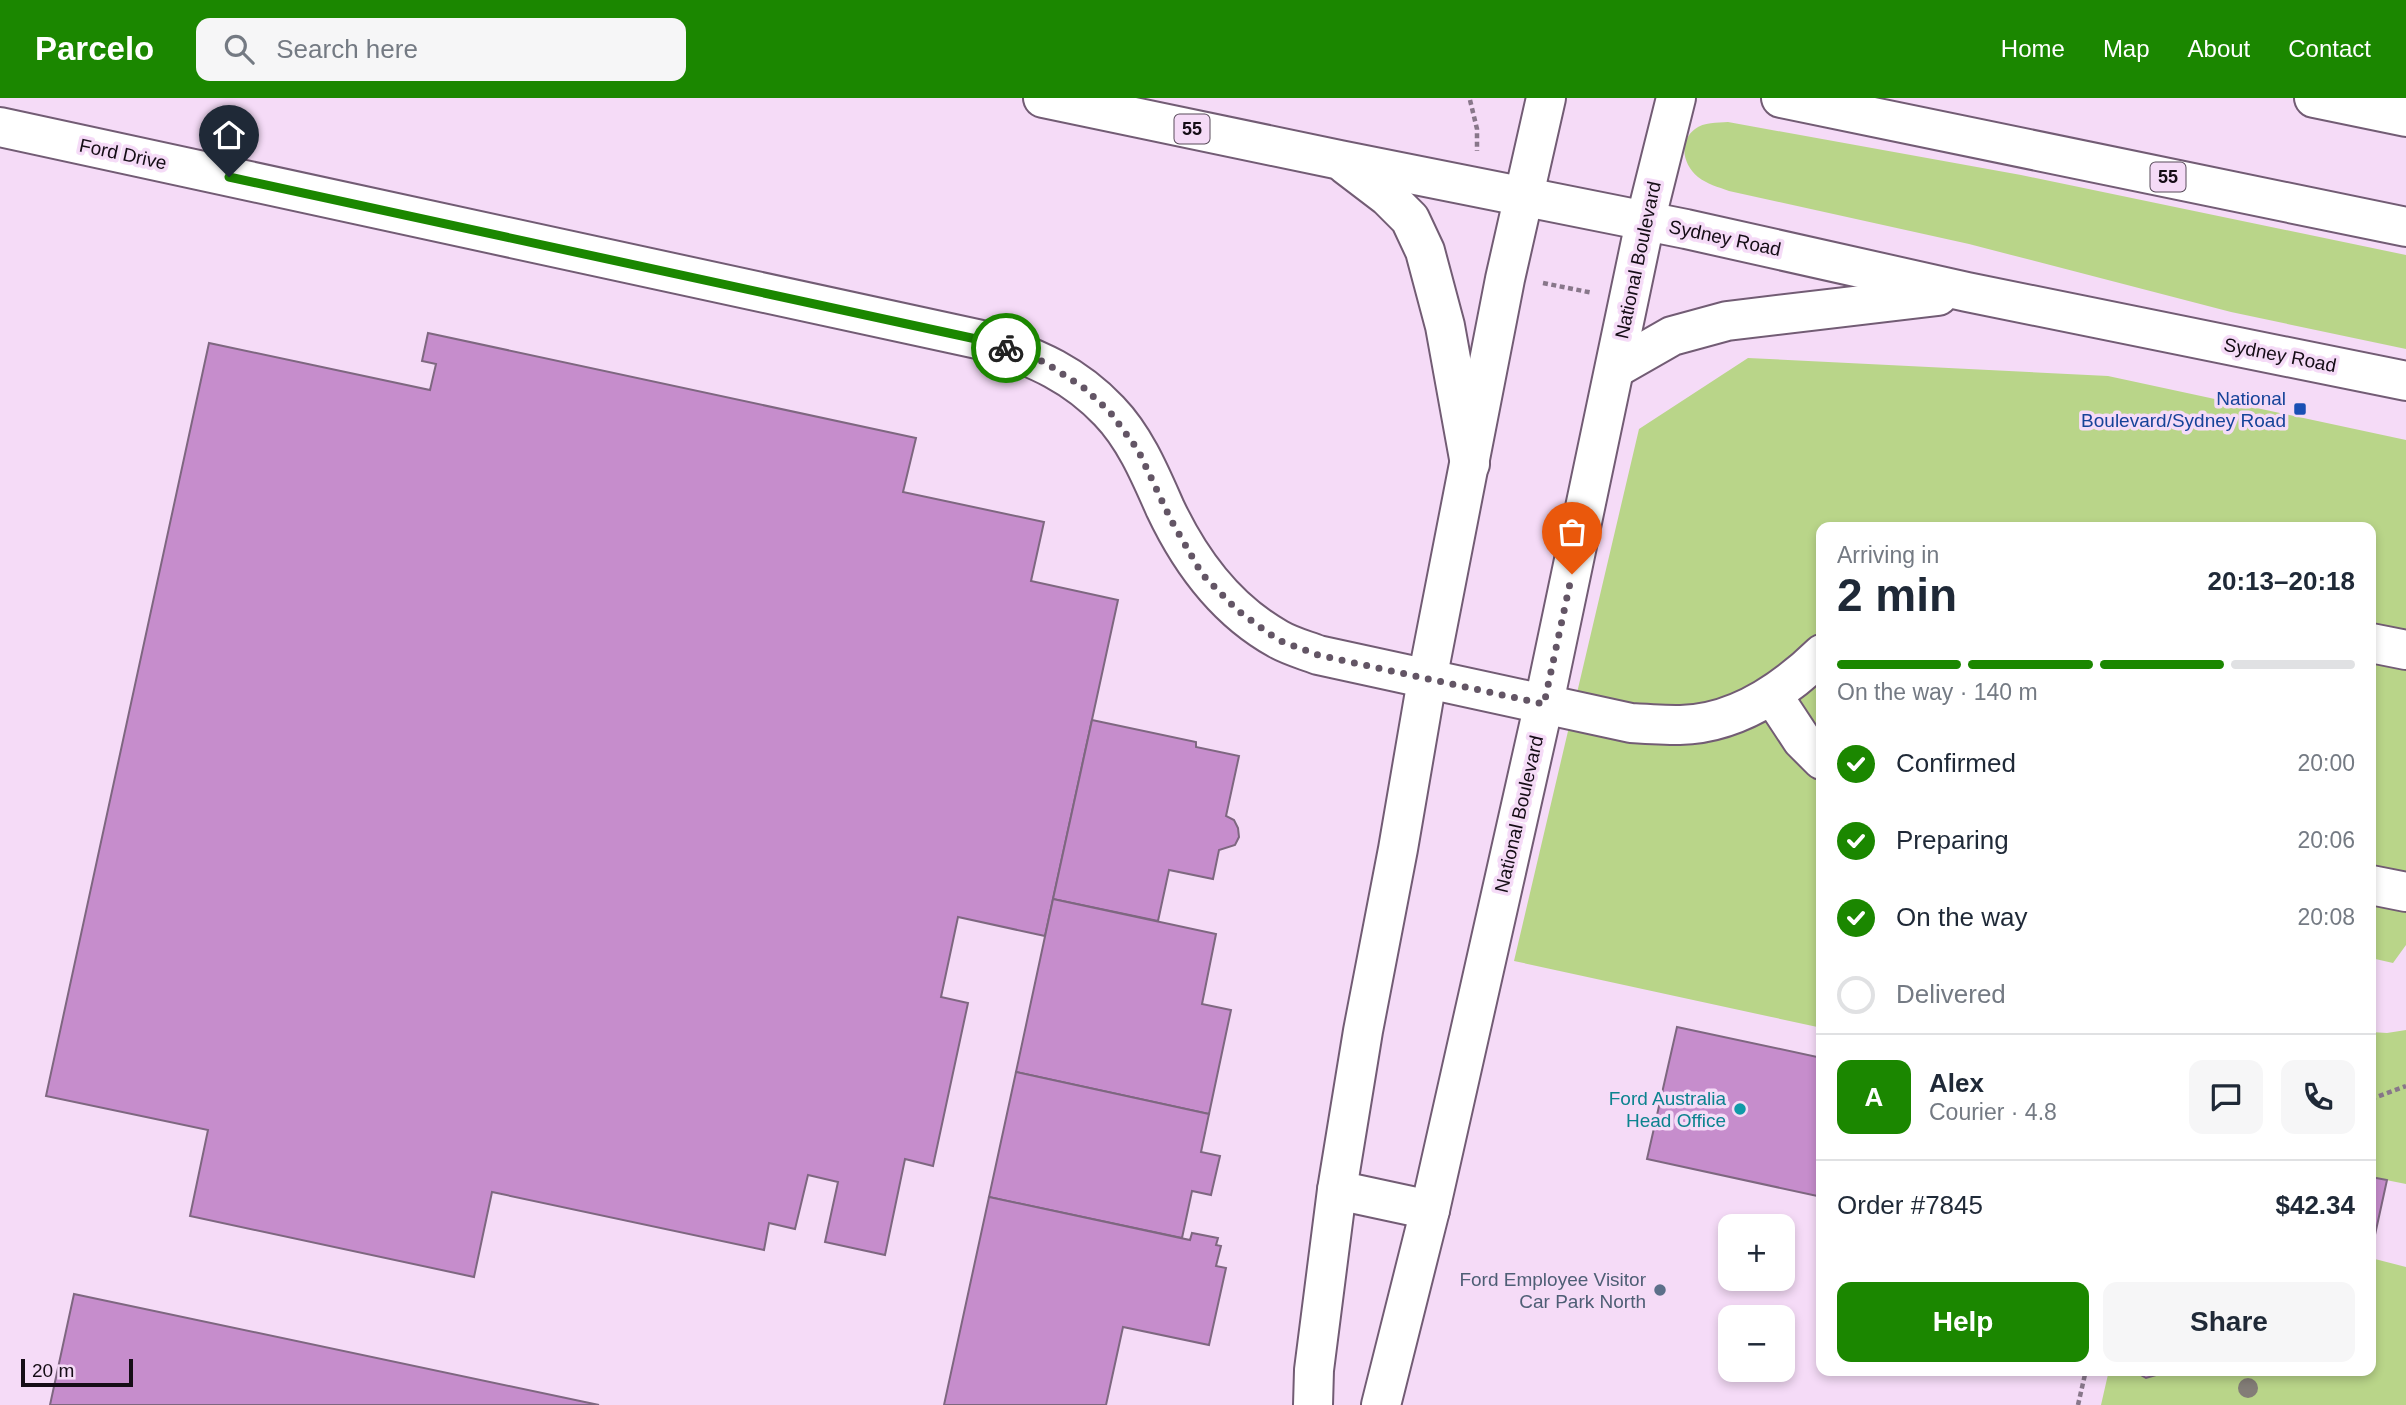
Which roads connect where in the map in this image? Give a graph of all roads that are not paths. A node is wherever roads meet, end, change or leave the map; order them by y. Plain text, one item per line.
1 (1044, 98) edge
2 (1546, 98) edge
3 (1676, 98) edge
4 (1781, 98) edge
5 (2314, 98) edge
6 (2406, 117) edge
7 (0, 127) edge
8 (1340, 160) junction
9 (1522, 195) junction
10 (1645, 222) junction
11 (2406, 227) edge
12 (1967, 292) junction
13 (1616, 368) junction
14 (2406, 381) edge
15 (1470, 464) junction
16 (2376, 644) edge
17 (2406, 650) edge
18 (1816, 659) edge
19 (1427, 680) junction
20 (1773, 696) junction
21 (1544, 704) junction
22 (1816, 754) edge
23 (2376, 886) edge
24 (2406, 892) edge
25 (1337, 1190) junction
26 (1430, 1210) junction
27 (1313, 1405) edge
28 (1381, 1405) edge

1 - 8 main road, Sydney Road / 55
2 - 9 main road
3 - 10 main road, National Boulevard
4 - 11 main road, 55
5 - 6 main road
7 - 19 main road, Ford Drive
8 - 9 main road, Sydney Road / 55
8 - 15 main road
9 - 10 main road, Sydney Road / 55
9 - 15 main road
10 - 12 main road, Sydney Road / 55
10 - 13 main road, National Boulevard
12 - 13 main road
12 - 14 main road, Sydney Road / 55
13 - 21 main road, National Boulevard
15 - 19 main road
16 - 17 main road
18 - 20 main road, Ford Drive
19 - 21 main road, Ford Drive
19 - 25 main road
20 - 21 main road, Ford Drive
20 - 22 main road
21 - 26 main road, National Boulevard
23 - 24 main road
25 - 26 main road
25 - 27 main road
26 - 28 main road, National Boulevard

